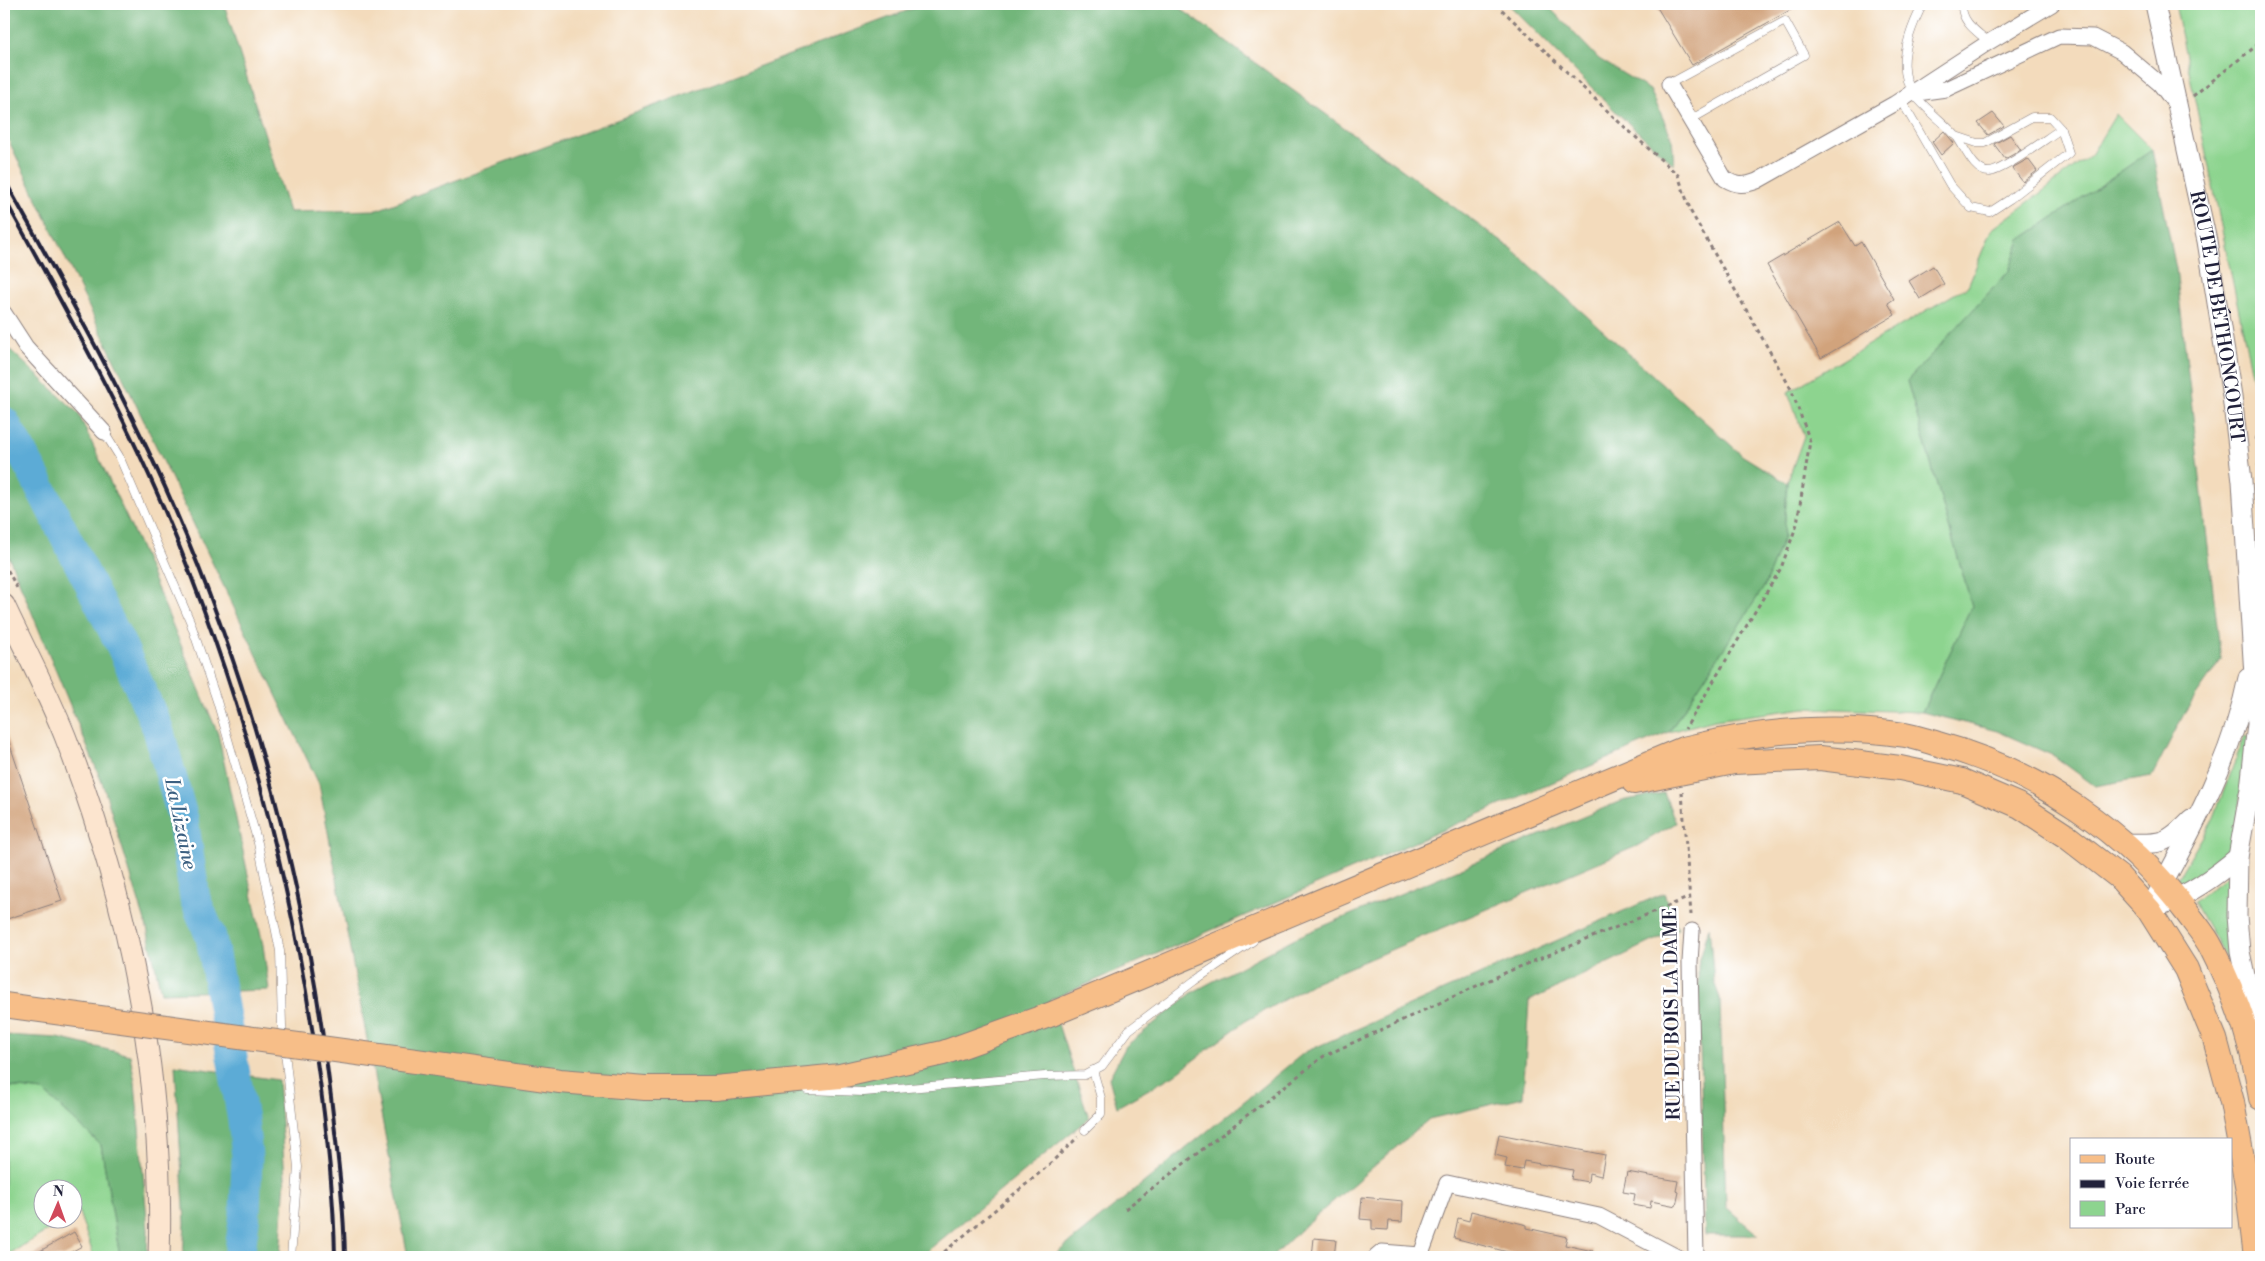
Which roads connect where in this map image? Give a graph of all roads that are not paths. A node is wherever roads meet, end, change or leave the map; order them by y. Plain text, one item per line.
1 (1923, 4) edge
2 (1962, 4) edge
3 (2155, 4) edge
4 (2048, 5) edge
5 (1988, 42) junction
6 (1670, 84) joint
7 (1907, 97) junction
8 (2183, 103) junction
9 (1690, 120) junction
10 (2061, 129) junction
11 (1955, 136) junction
12 (4, 313) edge
13 (104, 432) joint
14 (4, 606) edge
15 (2254, 650) junction
16 (1682, 760) junction
17 (2204, 806) junction
18 (2123, 843) junction
19 (2238, 857) junction
20 (2170, 891) junction
21 (2149, 910) junction
22 (1292, 915) junction
23 (1692, 931) road end
24 (4, 1005) edge
25 (2261, 1050) edge
26 (1093, 1070) junction
27 (715, 1088) junction
28 (2261, 1098) edge
29 (1085, 1130) road end
30 (1420, 1256) edge
31 (159, 1257) edge
32 (291, 1257) edge
33 (1376, 1257) edge
34 (1677, 1257) edge
35 (1696, 1257) edge
36 (2256, 1257) edge

1 - 7 lane
2 - 5 lane
3 - 8 street, ROUTE DE BÉTHONCOURT
4 - 5 street
5 - 7 street
6 - 9 street
6 - 9 lane
7 - 8 street
7 - 9 street
7 - 10 lane
7 - 11 lane
8 - 15 street, ROUTE DE BÉTHONCOURT
10 - 11 lane
10 - 11 lane
12 - 13 street
13 - 32 lane
14 - 31 main road
15 - 17 street
15 - 19 street, ROUTE DE BÉTHONCOURT
16 - 18 main road
16 - 21 main road
16 - 22 main road
17 - 18 street
17 - 20 street
18 - 20 main road
19 - 20 street
19 - 25 street, ROUTE DE BÉTHONCOURT
20 - 21 street
20 - 28 main road
21 - 36 main road
22 - 26 lane
22 - 27 main road
23 - 35 street, RUE DU BOIS LA DAME
24 - 27 main road, bridge
26 - 27 lane
26 - 29 lane
30 - 33 street
30 - 34 street

